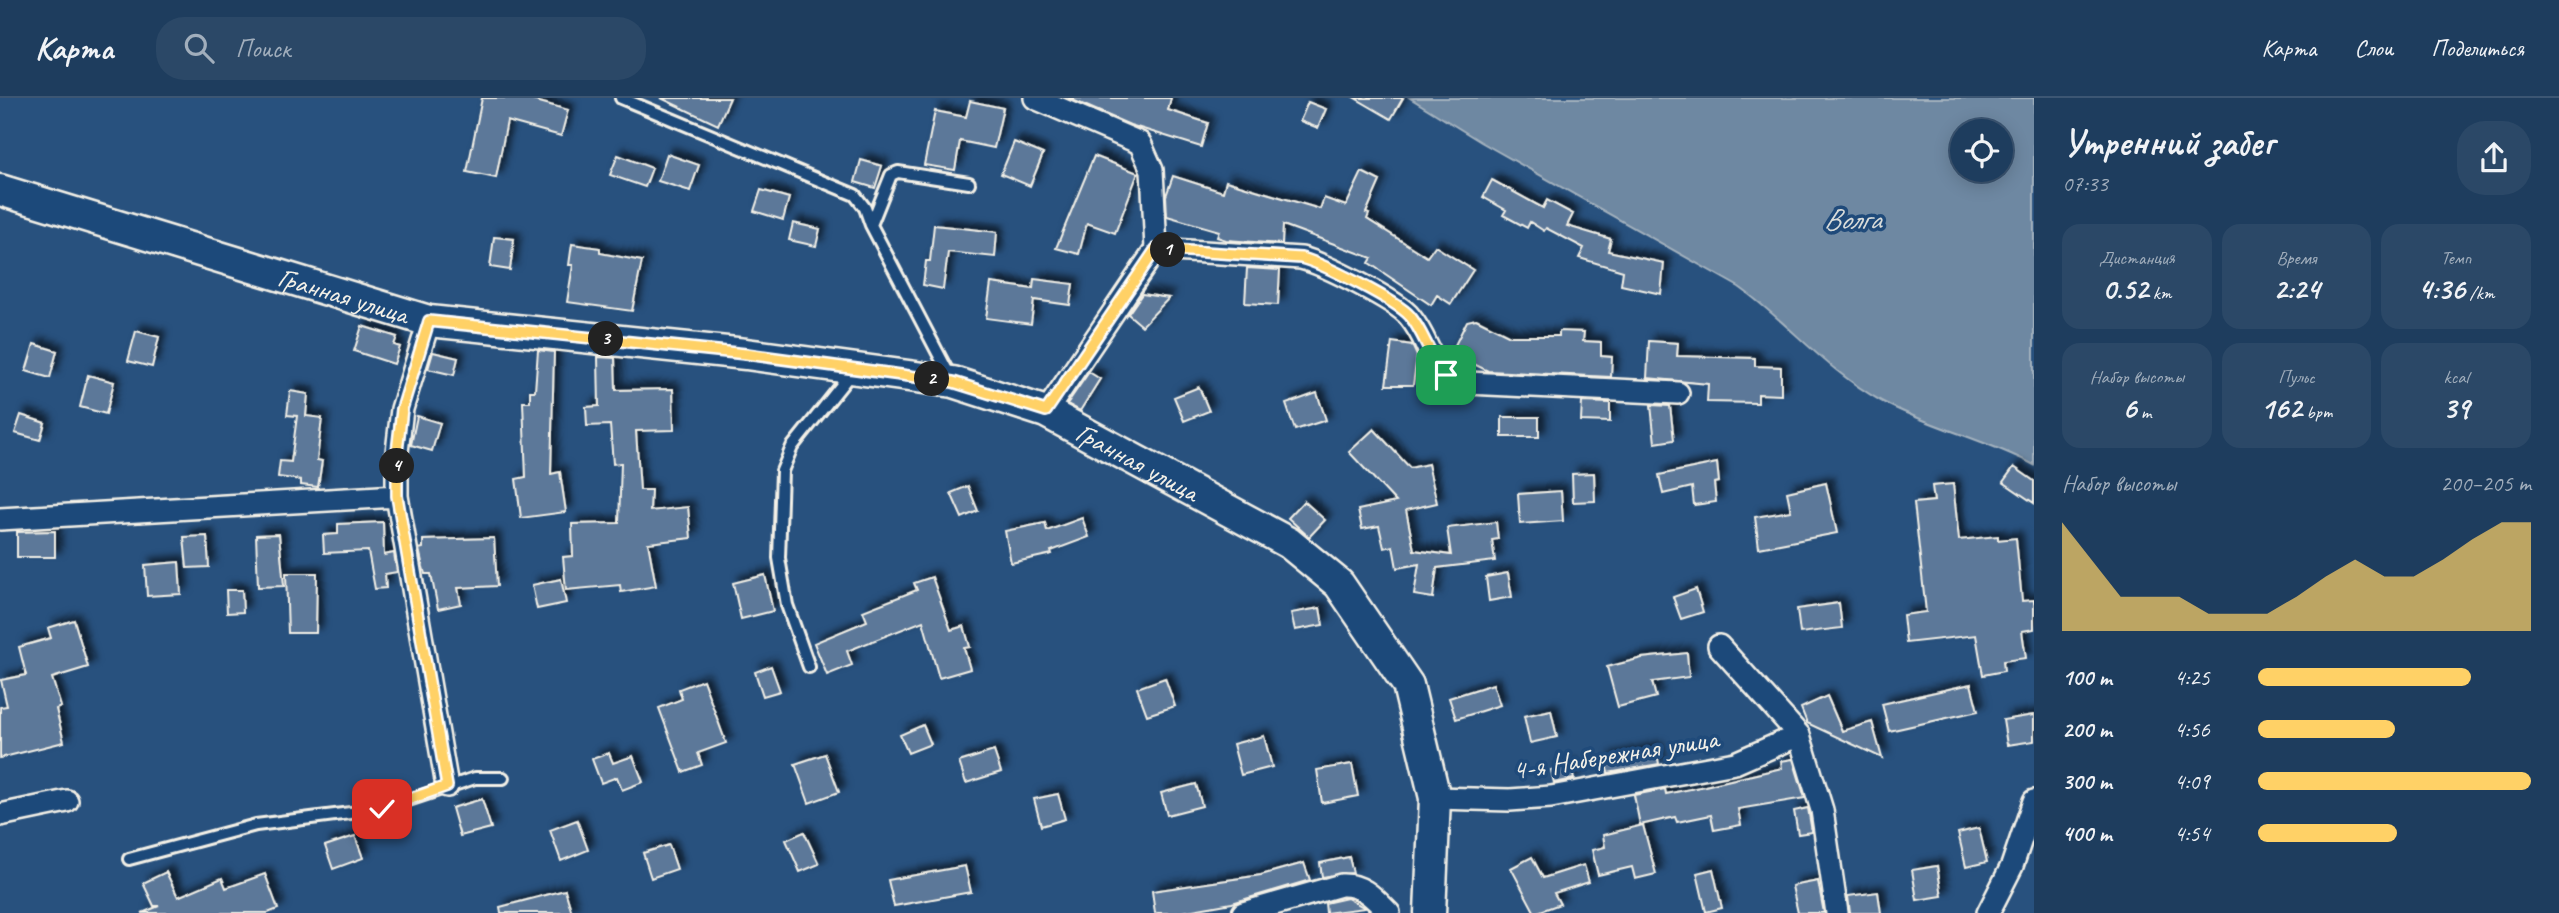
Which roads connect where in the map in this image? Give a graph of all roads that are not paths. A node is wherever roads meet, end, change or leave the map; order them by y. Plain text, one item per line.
1 (621, 98) edge
2 (1035, 98) edge
3 (969, 183) dead end
4 (0, 190) edge
5 (871, 225) junction
6 (1156, 249) junction
7 (429, 321) junction
8 (953, 382) junction
9 (1678, 393) dead end
10 (1046, 411) junction
11 (397, 496) junction
12 (0, 519) edge
13 (1719, 646) dead end
14 (808, 667) dead end
15 (1799, 735) junction
16 (503, 778) dead end
17 (447, 786) junction
18 (1435, 798) junction
19 (67, 801) dead end
20 (2034, 801) edge
21 (0, 815) edge
22 (129, 859) dead end
23 (1242, 913) edge
24 (1389, 913) edge
25 (1430, 913) edge
26 (1837, 913) edge
27 (1989, 913) edge

1 - 5 lane
2 - 6 street
3 - 5 lane
4 - 7 street, Гранная улица
5 - 8 lane
6 - 9 street
6 - 10 street
7 - 8 street, Гранная улица
7 - 11 street
8 - 10 street, Гранная улица
8 - 14 lane
10 - 18 street, Гранная улица
11 - 12 street
11 - 17 street
13 - 15 street
15 - 18 street, 4-я Набережная улица
15 - 26 street
16 - 17 lane
17 - 22 lane
18 - 25 street, Гранная улица
19 - 21 street
20 - 27 street
23 - 24 street

